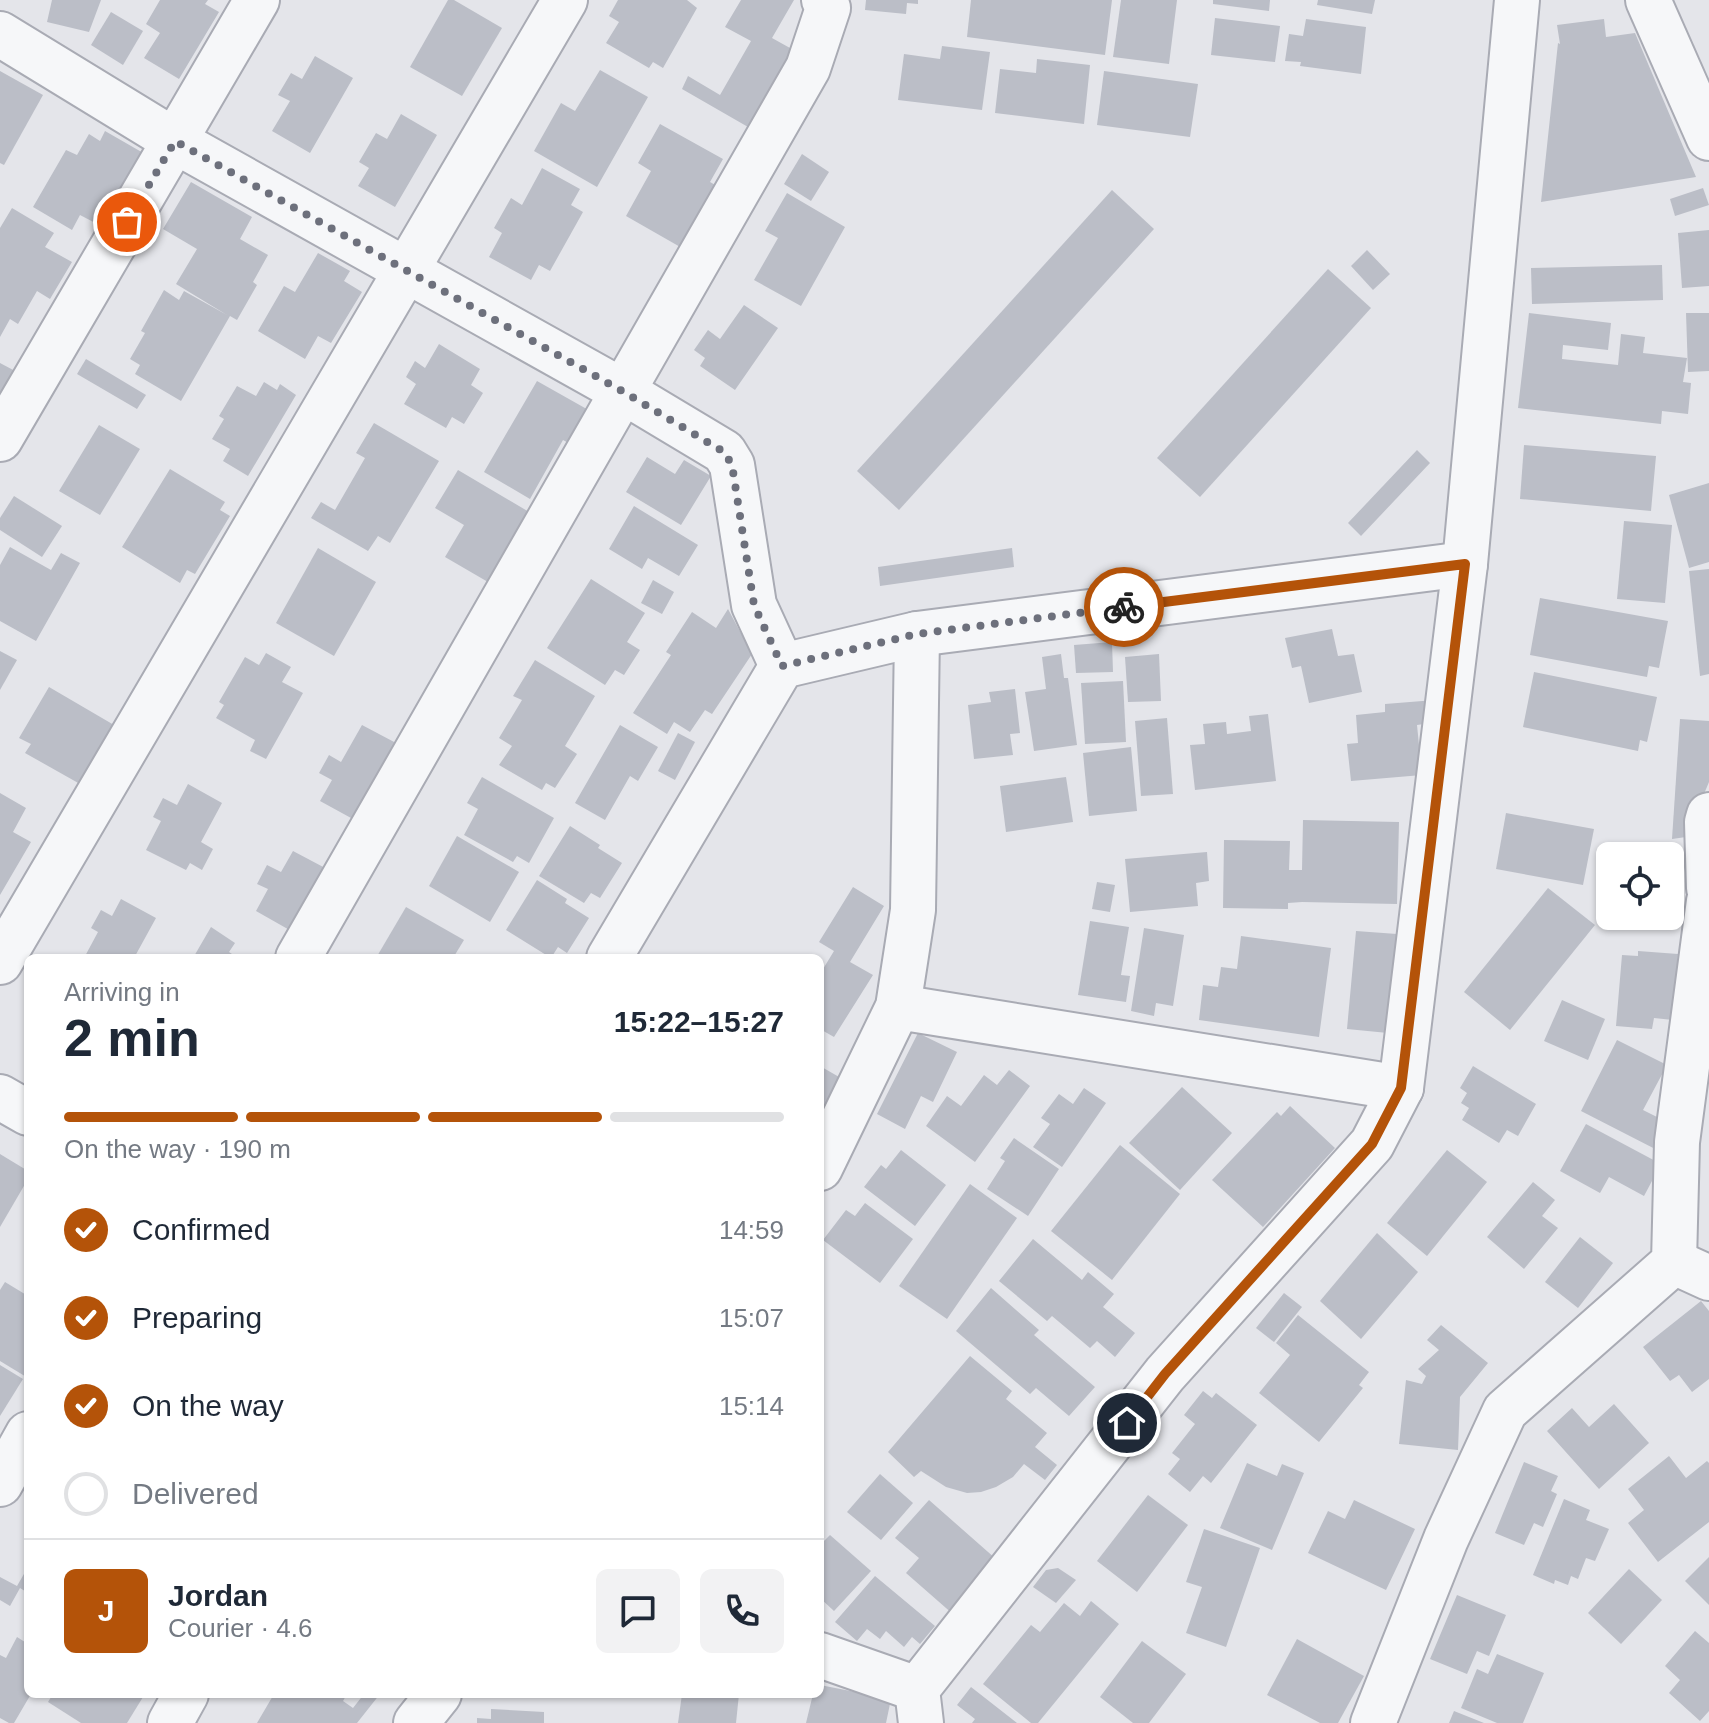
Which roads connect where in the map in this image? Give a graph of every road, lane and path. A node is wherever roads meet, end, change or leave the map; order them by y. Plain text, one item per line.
1 (257, 0) edge
2 (565, 0) edge
3 (824, 0) edge
4 (1517, 0) edge
5 (1648, 0) edge
6 (0, 34) edge
7 (1709, 138) edge
8 (175, 141) junction
9 (405, 271) junction
10 (624, 392) junction
11 (0, 439) edge
12 (1465, 564) junction
13 (917, 634) junction
14 (782, 666) junction
15 (1709, 815) edge
16 (1709, 888) edge
17 (1709, 901) edge
18 (300, 954) edge
19 (611, 954) edge
20 (0, 962) edge
21 (898, 1007) junction
22 (1401, 1088) junction
23 (0, 1097) edge
24 (24, 1111) edge
25 (824, 1160) edge
26 (1692, 1270) edge
27 (24, 1441) edge
28 (0, 1484) edge
29 (824, 1657) edge
30 (184, 1698) edge
31 (436, 1698) edge
32 (919, 1706) edge
33 (170, 1723) edge
34 (416, 1723) edge
35 (1373, 1723) edge

1 - 8 street
2 - 9 street
3 - 10 street
4 - 12 street
5 - 7 street
6 - 8 street
8 - 9 street
8 - 11 street
9 - 10 street
9 - 20 street
10 - 14 street
10 - 18 street
12 - 13 street
12 - 22 street
13 - 14 street
13 - 21 street
14 - 19 street
15 - 16 street
17 - 26 street
21 - 22 street
21 - 25 street
22 - 32 street
23 - 24 street
26 - 35 street
27 - 28 street
29 - 32 street
30 - 33 street
31 - 34 street

